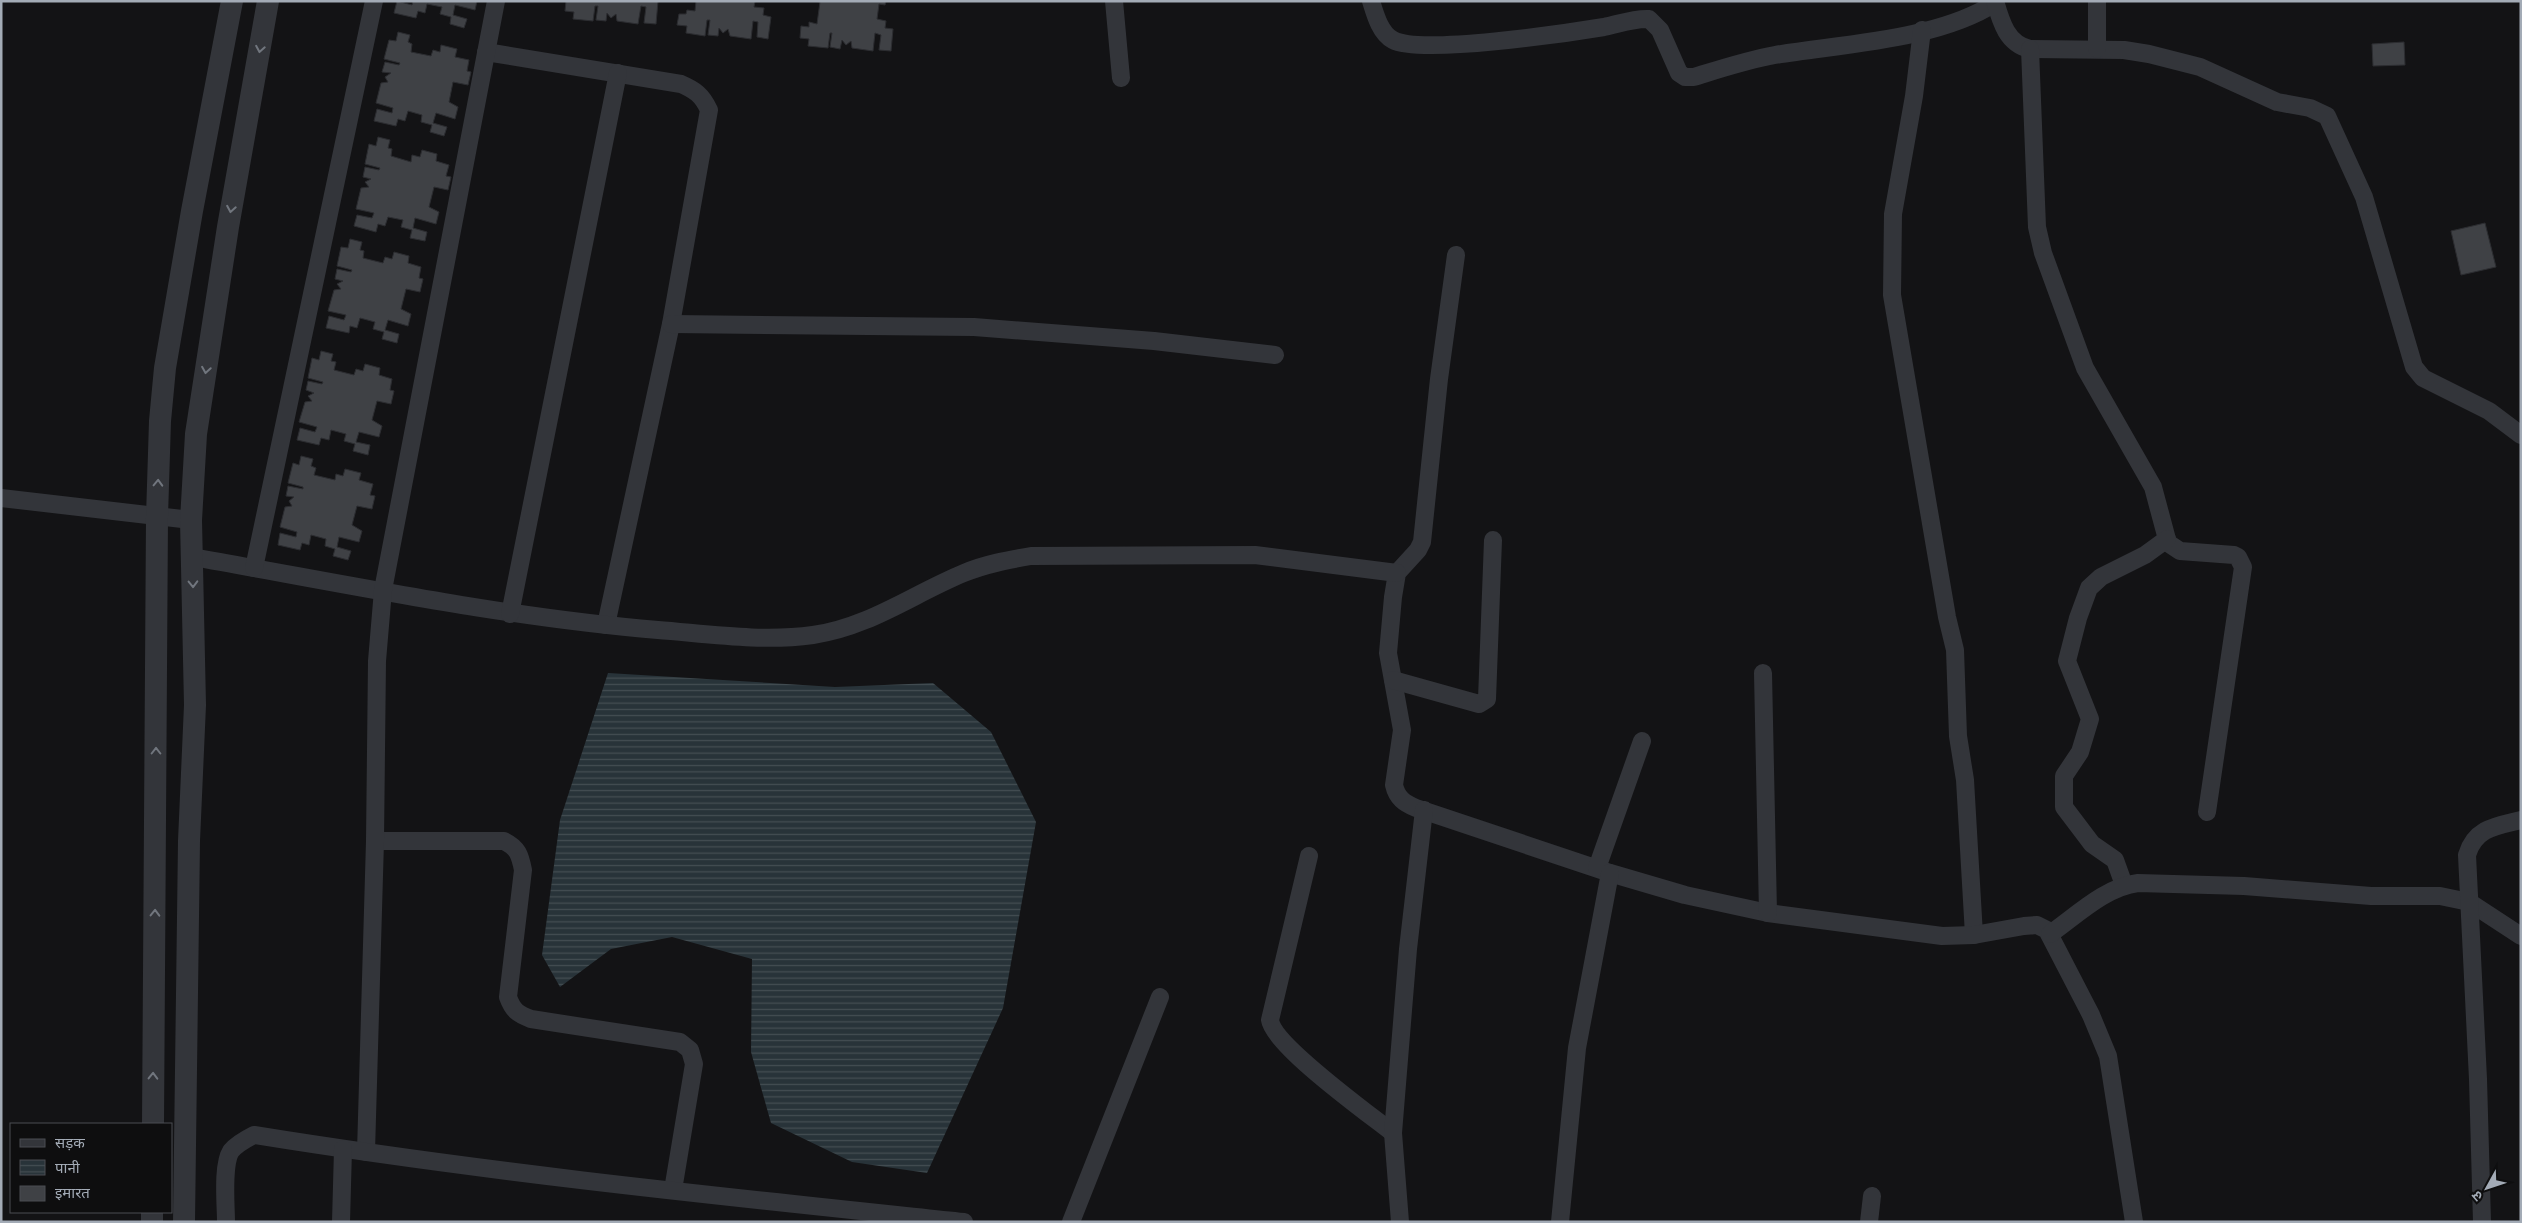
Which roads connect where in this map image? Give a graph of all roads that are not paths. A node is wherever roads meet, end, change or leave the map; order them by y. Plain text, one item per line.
1 (232, 1) edge
2 (268, 1) edge
3 (374, 1) edge
4 (496, 1) edge
5 (1114, 1) edge
6 (1371, 1) edge
7 (2097, 1) edge
8 (1995, 2) edge
9 (1922, 30) junction
10 (2030, 49) junction
11 (2097, 49) junction
12 (486, 52) junction
13 (618, 73) junction
14 (1121, 78) dead end
15 (1456, 255) dead end
16 (671, 324) junction
17 (1275, 355) dead end
18 (2521, 434) edge
19 (1, 498) edge
20 (157, 517) junction
21 (191, 520) junction
22 (2167, 539) junction
23 (1494, 540) dead end
24 (192, 557) junction
25 (254, 568) junction
26 (1397, 573) junction
27 (383, 590) junction
28 (510, 614) junction
29 (606, 625) junction
30 (1763, 674) dead end
31 (1394, 680) junction
32 (1642, 741) dead end
33 (1424, 810) junction
34 (2207, 812) dead end
35 (2521, 820) edge
36 (375, 841) junction
37 (1309, 856) dead end
38 (1604, 870) junction
39 (2124, 885) junction
40 (2469, 902) junction
41 (1768, 912) junction
42 (2050, 934) junction
43 (1974, 935) junction
44 (2521, 936) edge
45 (1160, 998) dead end
46 (153, 1123) edge
47 (1393, 1133) junction
48 (343, 1149) junction
49 (366, 1152) junction
50 (673, 1190) junction
51 (1872, 1196) dead end
52 (184, 1222) edge
53 (226, 1222) edge
54 (341, 1222) edge
55 (964, 1222) edge
56 (1071, 1222) edge
57 (1400, 1222) edge
58 (1560, 1222) edge
59 (1868, 1222) edge
60 (2134, 1222) edge
61 (2482, 1222) edge

20 -> 1 street
2 -> 21 street
3 - 25 street
4 - 12 street
5 - 14 street
6 - 9 street
7 - 11 street
8 - 9 street
8 - 10 street
9 - 43 street
10 - 11 street
10 - 22 street
11 - 18 street
12 - 13 street
12 - 27 street
13 - 16 street
13 - 28 street
15 - 26 street
16 - 17 street
16 - 29 street
19 - 20 street
20 - 21 street
46 -> 20 street
21 - 24 street
22 - 34 street
22 - 39 street
23 - 31 street
24 - 25 street
24 -> 52 street
25 - 27 street
26 - 29 street
26 - 31 street
27 - 28 street
27 - 36 street
28 - 29 street
30 - 41 street
31 - 33 street
32 - 38 street
33 - 38 street
33 - 47 street
35 - 40 street
36 - 49 street
36 - 50 street
37 - 47 street
38 - 41 street
38 - 58 street
39 - 40 street
39 - 42 street
40 - 44 street
40 - 61 street
41 - 43 street
42 - 43 street
42 - 60 street
45 - 56 street
47 - 57 street
48 - 49 street
48 - 53 street
48 - 54 street
49 - 50 street
50 - 55 street
51 - 59 street

